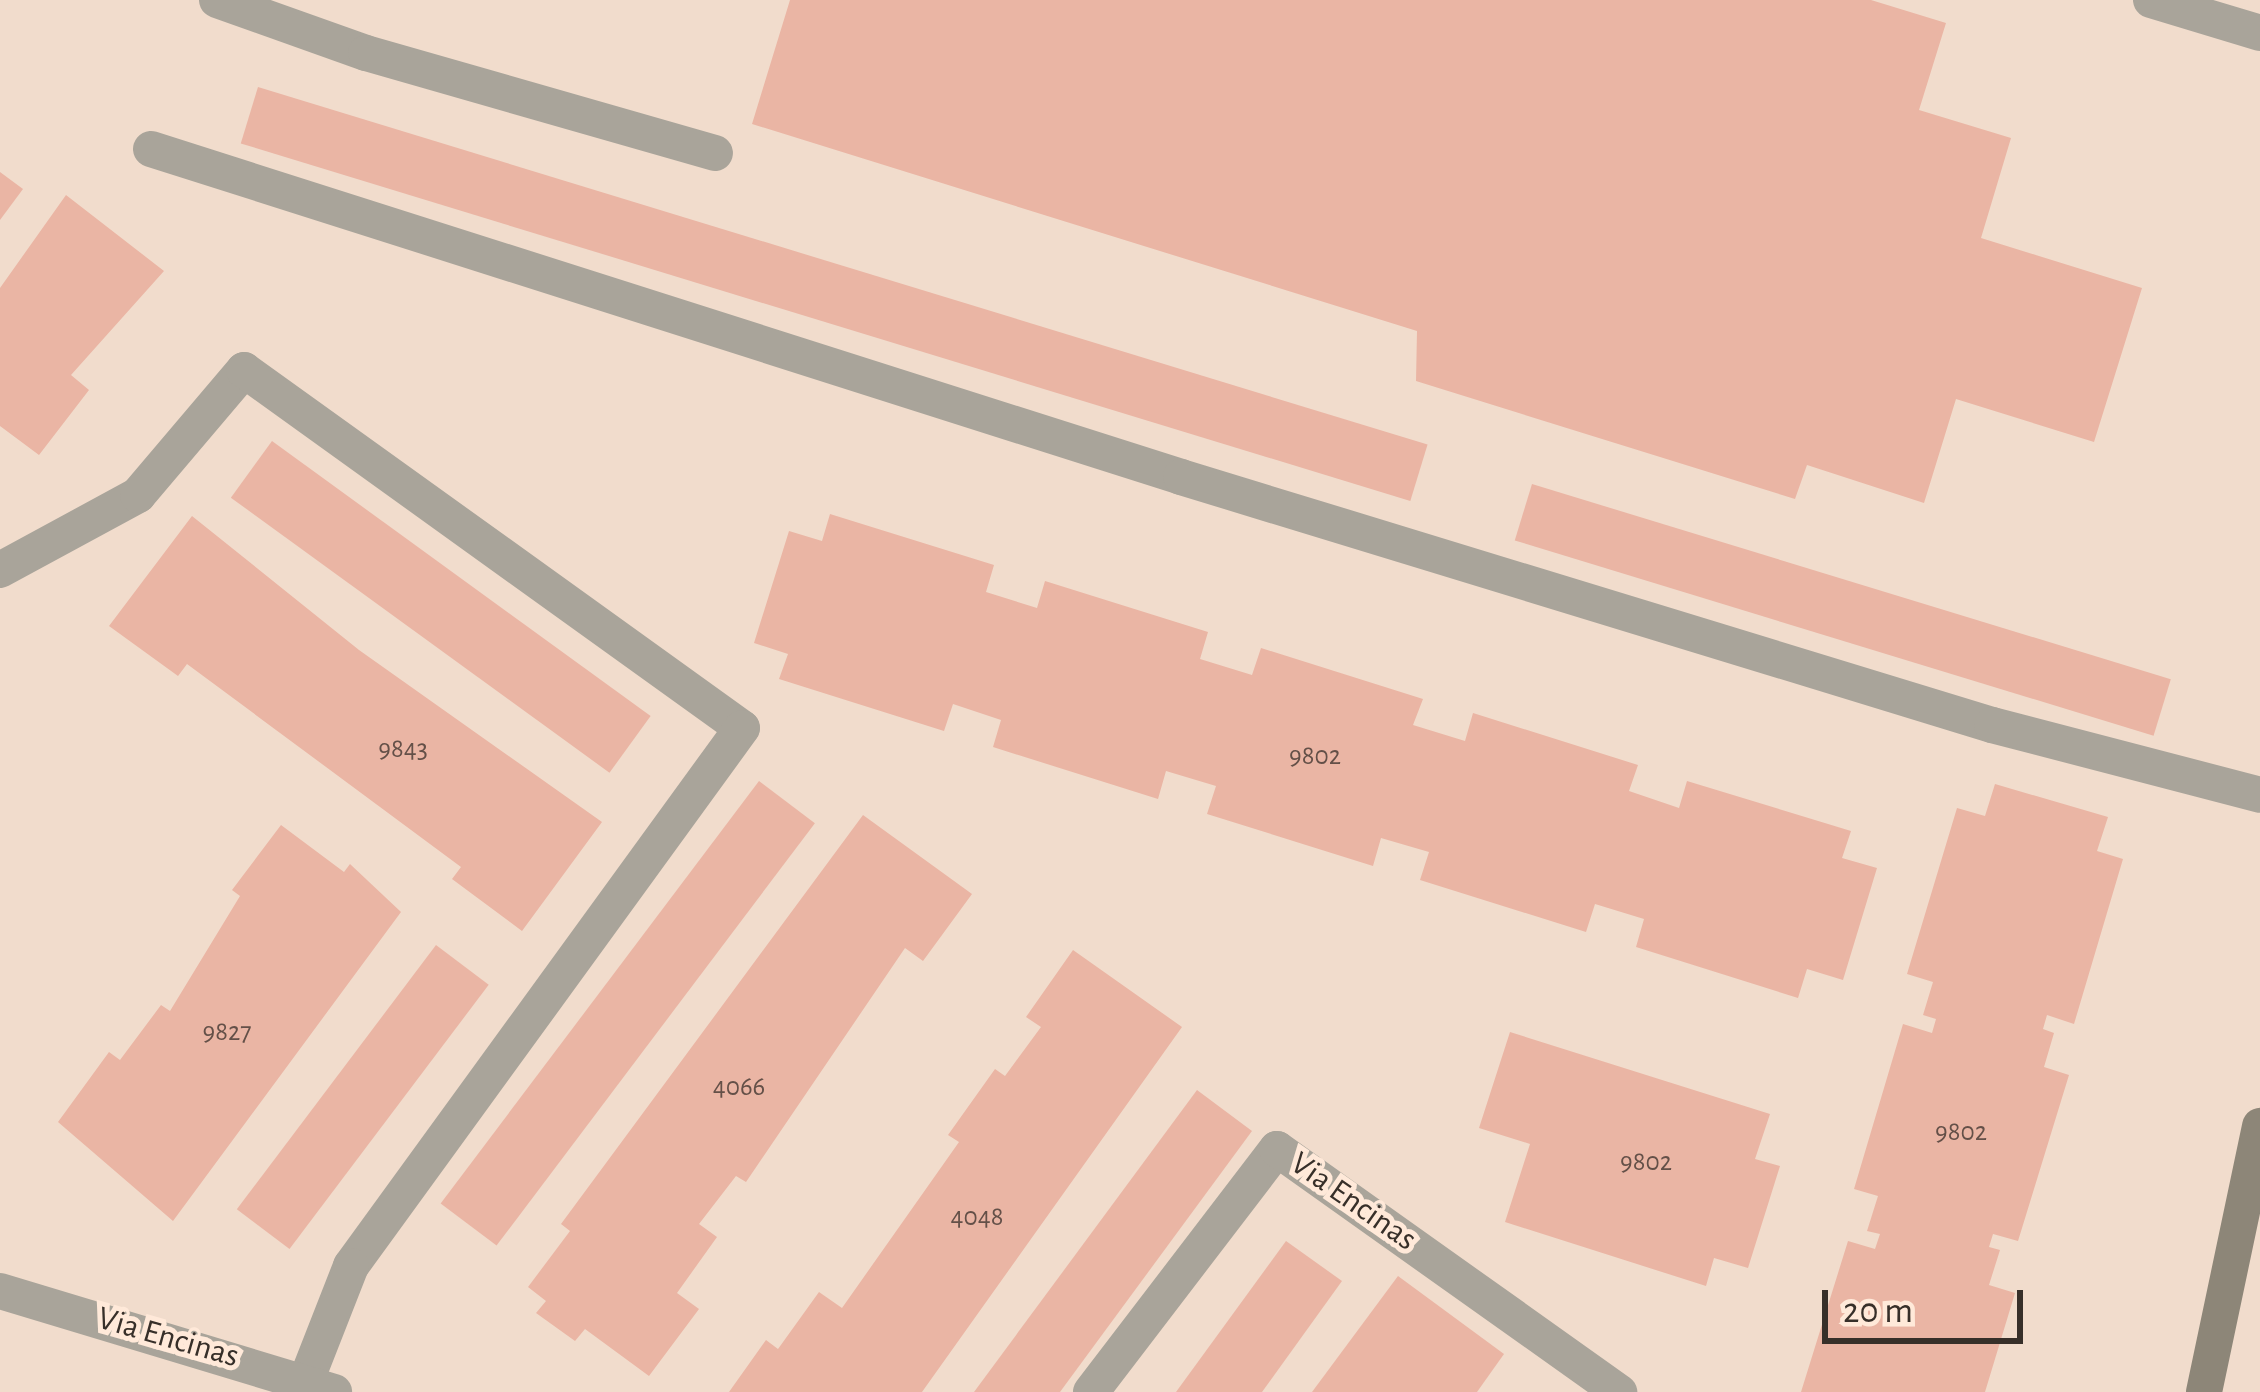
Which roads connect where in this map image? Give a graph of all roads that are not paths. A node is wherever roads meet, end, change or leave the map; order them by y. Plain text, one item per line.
1 (217, 0) edge
2 (2151, 0) edge
3 (2260, 33) edge
4 (151, 149) dead end
5 (715, 152) dead end
6 (0, 570) edge
7 (2260, 795) edge
8 (2260, 1126) edge
9 (0, 1291) edge
10 (321, 1385) edge
11 (1091, 1392) edge
12 (1619, 1392) edge
13 (2204, 1392) edge

1 - 5 street
2 - 3 street
4 - 7 street
6 - 10 street
8 - 13 street
9 - 10 street, Via Encinas
11 - 12 street, Via Encinas

